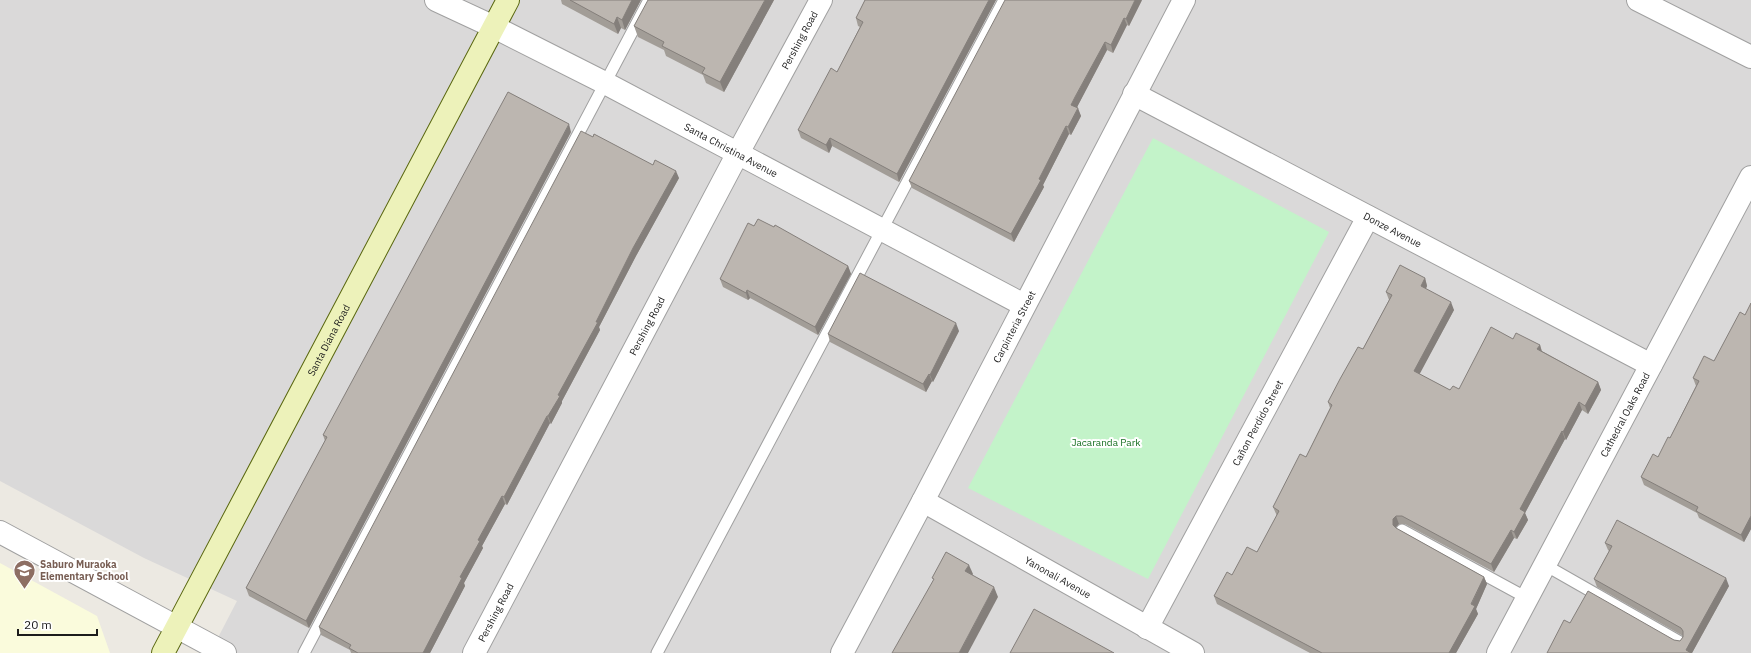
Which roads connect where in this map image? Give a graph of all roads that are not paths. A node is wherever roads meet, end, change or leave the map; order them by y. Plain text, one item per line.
1 (436, 0) edge
2 (508, 0) edge
3 (649, 0) edge
4 (822, 0) edge
5 (1004, 0) edge
6 (1184, 0) edge
7 (1638, 0) edge
8 (494, 26) junction
9 (1751, 57) edge
10 (605, 83) junction
11 (1134, 94) junction
12 (738, 153) junction
13 (1751, 177) edge
14 (1368, 217) junction
15 (883, 230) junction
16 (1024, 305) junction
17 (1651, 365) junction
18 (923, 501) junction
19 (1402, 530) edge
20 (0, 532) edge
21 (1545, 565) junction
22 (1528, 598) junction
23 (177, 626) junction
24 (1146, 628) junction
25 (1680, 642) edge
26 (163, 653) edge
27 (226, 653) edge
28 (304, 653) edge
29 (474, 653) edge
30 (657, 653) edge
31 (842, 653) edge
32 (1193, 653) edge
33 (1498, 653) edge

1 - 8 street, Santa Christina Avenue
2 - 8 street, Santa Diana Road
3 - 10 lane
4 - 12 street, Pershing Road
5 - 15 lane
6 - 11 street, Carpinteria Street
7 - 9 street
8 - 10 street, Santa Christina Avenue
8 - 23 street, Santa Diana Road
10 - 12 street, Santa Christina Avenue
10 - 28 lane
11 - 14 street, Donze Avenue
11 - 16 street, Carpinteria Street
12 - 15 street, Santa Christina Avenue
12 - 29 street, Pershing Road
13 - 17 street, Cathedral Oaks Road
14 - 17 street, Donze Avenue
14 - 24 street, Cañon Perdido Street
15 - 16 street, Santa Christina Avenue
15 - 30 lane
16 - 18 street, Carpinteria Street
17 - 21 street, Cathedral Oaks Road
18 - 24 street, Yanonali Avenue
18 - 31 street, Carpinteria Street
19 - 22 lane
20 - 23 street
21 - 22 street, Cathedral Oaks Road
21 - 25 lane
22 - 33 street, Cathedral Oaks Road
23 - 26 street, Santa Diana Road
23 - 27 street
24 - 32 street, Yanonali Avenue

